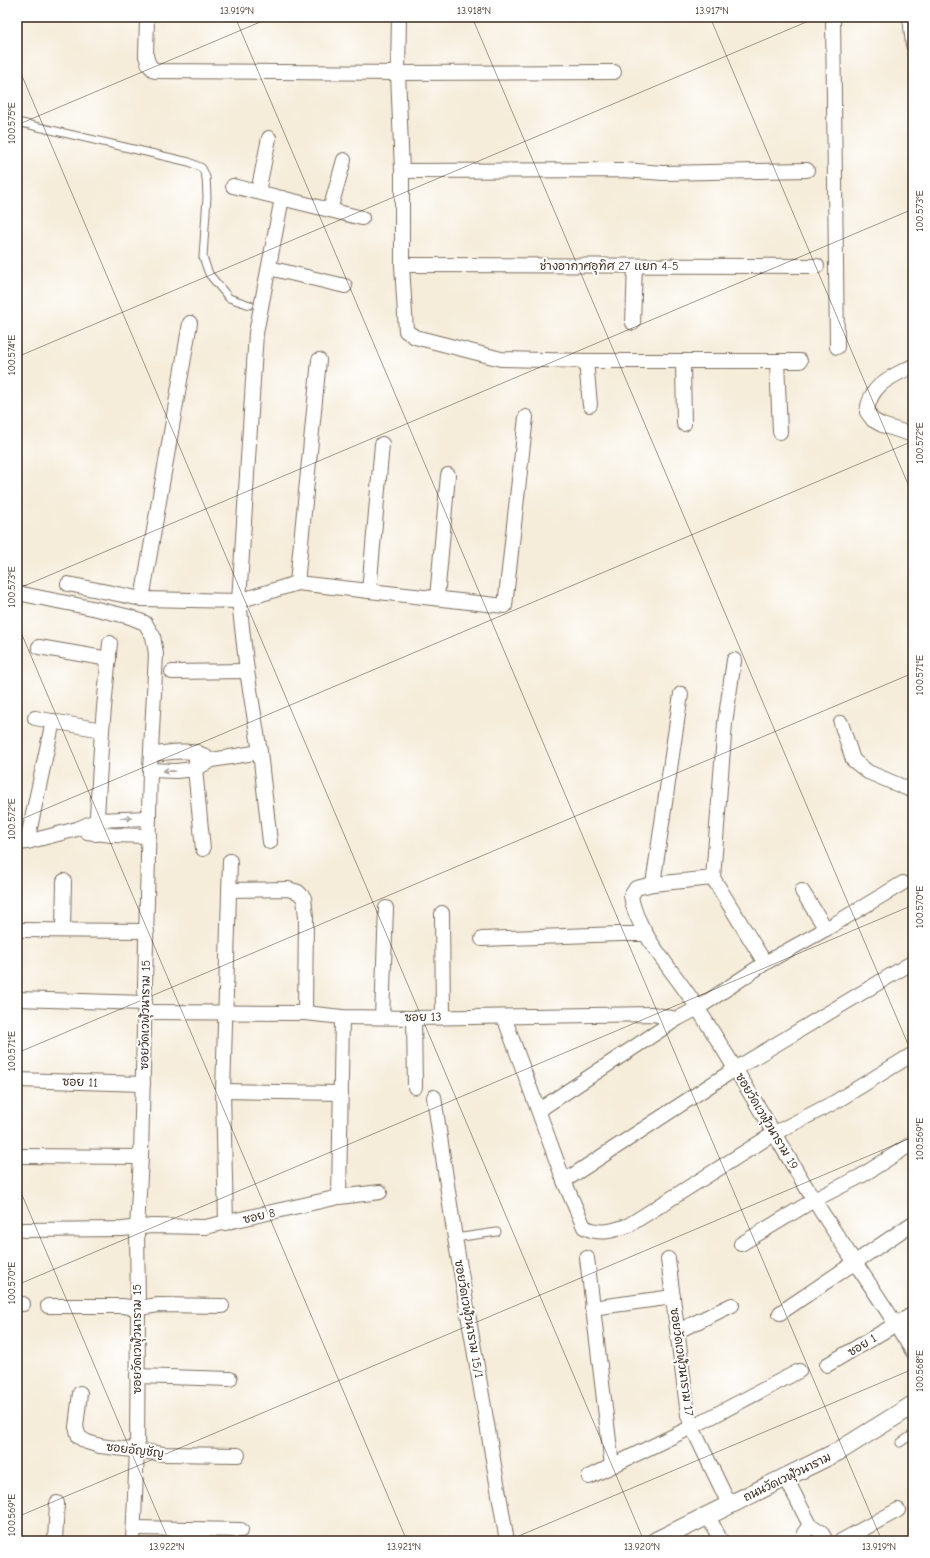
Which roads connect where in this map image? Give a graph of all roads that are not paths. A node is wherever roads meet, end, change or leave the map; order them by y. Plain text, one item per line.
1 (147, 17) edge
2 (398, 17) edge
3 (833, 17) edge
4 (910, 17) edge
5 (913, 45) edge
6 (614, 72) dead end
7 (398, 73) junction
8 (17, 122) edge
9 (269, 138) dead end
10 (344, 160) dead end
11 (808, 170) dead end
12 (402, 171) junction
13 (233, 186) dead end
14 (258, 192) junction
15 (282, 198) junction
16 (330, 210) junction
17 (362, 218) dead end
18 (402, 265) junction
19 (636, 266) junction
20 (817, 266) dead end
21 (269, 268) junction
22 (345, 286) dead end
23 (250, 305) dead end
24 (190, 322) dead end
25 (633, 323) dead end
26 (837, 347) dead end
27 (319, 360) dead end
28 (586, 361) junction
29 (683, 361) junction
30 (777, 361) junction
31 (800, 361) dead end
32 (913, 366) edge
33 (590, 405) dead end
34 (526, 418) dead end
35 (684, 424) dead end
36 (780, 432) dead end
37 (913, 435) edge
38 (382, 444) dead end
39 (448, 474) dead end
40 (297, 583) junction
41 (68, 584) dead end
42 (369, 591) junction
43 (17, 593) edge
44 (438, 598) junction
45 (142, 599) junction
46 (239, 600) junction
47 (110, 643) dead end
48 (39, 647) dead end
49 (109, 659) junction
50 (734, 660) dead end
51 (247, 671) junction
52 (172, 672) dead end
53 (681, 694) dead end
54 (35, 718) dead end
55 (53, 721) junction
56 (841, 724) dead end
57 (102, 730) junction
58 (197, 752) junction
59 (260, 752) junction
60 (151, 754) junction
61 (212, 760) junction
62 (195, 769) junction
63 (150, 770) junction
64 (913, 791) edge
65 (149, 818) junction
66 (97, 827) junction
67 (149, 836) junction
68 (270, 842) dead end
69 (22, 843) edge
70 (203, 849) dead end
71 (230, 861) dead end
72 (713, 878) junction
73 (64, 881) dead end
74 (903, 883) dead end
75 (653, 884) junction
76 (229, 890) junction
77 (802, 891) dead end
78 (386, 908) dead end
79 (442, 913) dead end
80 (826, 929) junction
81 (17, 930) edge
82 (63, 930) junction
83 (147, 931) junction
84 (646, 934) junction
85 (482, 939) dead end
86 (913, 962) edge
87 (765, 963) junction
88 (17, 999) edge
89 (145, 1007) junction
90 (698, 1008) junction
91 (225, 1013) junction
92 (305, 1013) junction
93 (443, 1016) junction
94 (342, 1017) junction
95 (382, 1017) junction
96 (504, 1017) junction
97 (414, 1018) junction
98 (677, 1019) junction
99 (913, 1054) edge
100 (735, 1069) junction
101 (17, 1080) edge
102 (143, 1084) junction
103 (415, 1087) dead end
104 (224, 1091) junction
105 (341, 1092) junction
106 (434, 1097) dead end
107 (539, 1110) junction
108 (775, 1133) junction
109 (913, 1143) edge
110 (21, 1156) dead end
111 (141, 1157) junction
112 (564, 1181) junction
113 (380, 1192) dead end
114 (339, 1197) junction
115 (814, 1200) junction
116 (913, 1223) edge
117 (226, 1224) junction
118 (136, 1228) junction
119 (24, 1230) dead end
120 (497, 1232) dead end
121 (455, 1238) junction
122 (741, 1244) dead end
123 (587, 1258) dead end
124 (668, 1259) dead end
125 (854, 1262) junction
126 (673, 1297) junction
127 (732, 1305) dead end
128 (48, 1306) dead end
129 (222, 1306) dead end
130 (138, 1308) junction
131 (592, 1308) junction
132 (780, 1313) dead end
133 (913, 1314) edge
134 (896, 1324) junction
135 (678, 1331) junction
136 (913, 1352) edge
137 (827, 1365) dead end
138 (799, 1371) dead end
139 (137, 1376) junction
140 (230, 1379) dead end
141 (80, 1393) dead end
142 (913, 1405) edge
143 (692, 1427) junction
144 (913, 1434) edge
145 (900, 1444) dead end
146 (137, 1450) junction
147 (238, 1455) dead end
148 (612, 1466) junction
149 (589, 1477) dead end
150 (786, 1478) junction
151 (57, 1503) dead end
152 (730, 1504) junction
153 (898, 1510) dead end
154 (708, 1516) junction
155 (810, 1525) junction
156 (241, 1530) dead end
157 (134, 1534) edge
158 (213, 1536) edge
159 (55, 1541) edge
160 (507, 1541) edge
161 (656, 1541) edge
162 (721, 1541) edge
163 (805, 1541) edge
164 (826, 1541) edge
165 (841, 1541) edge

1 - 7 street
2 - 7 street
3 - 26 street
4 - 5 street
6 - 7 street
7 - 12 street
8 - 23 lane
9 - 14 street
10 - 16 street
11 - 12 street
12 - 18 street
13 - 14 street
14 - 15 street
15 - 16 street
15 - 21 street
16 - 17 street
18 - 19 street, ช่างอากาศอุทิศ 27 แยก 4-5
18 - 28 street
19 - 20 street, ช่างอากาศอุทิศ 27 แยก 4-5
19 - 25 street
21 - 22 street
21 - 46 street
24 - 45 street
27 - 40 street
28 - 29 street
28 - 33 street
29 - 30 street
29 - 35 street
30 - 31 street
30 - 36 street
32 - 37 street
34 - 44 street
38 - 42 street
39 - 44 street
40 - 42 street
40 - 46 street
41 - 45 street
42 - 44 street
43 - 60 street, ซอยวัดเวฬุวนาราม 15
45 - 46 street
46 - 51 street
47 - 49 street
48 - 49 street
49 - 57 street
50 - 72 street
51 - 52 street
51 - 59 street
53 - 75 street
54 - 55 street
55 - 57 street
55 - 69 street
56 - 64 street
57 - 66 street
58 - 60 street
58 - 61 street
58 - 62 street
59 - 61 street
59 - 68 street
60 - 63 street, ซอยวัดเวฬุวนาราม 15
61 - 62 street
62 -> 63 street
62 - 70 street
63 - 65 street, ซอยวัดเวฬุวนาราม 15
66 -> 65 street
65 - 67 street, ซอยวัดเวฬุวนาราม 15
66 - 67 street
66 - 69 street
67 - 83 street, ซอยวัดเวฬุวนาราม 15
71 - 76 street
72 - 75 street
72 - 87 street
73 - 82 street
74 - 80 street
75 - 84 street, ซอยวัดเวฬุวนาราม 19
76 - 91 street
76 - 92 street
77 - 80 street
78 - 95 street
79 - 93 street
80 - 87 street
81 - 82 street
82 - 83 street
83 - 89 street, ซอยวัดเวฬุวนาราม 15
84 - 85 street
84 - 90 street, ซอยวัดเวฬุวนาราม 19
86 - 100 street
87 - 90 street
88 - 89 street, ซอย 13
89 - 91 street, ซอย 13
89 - 102 street, ซอยวัดเวฬุวนาราม 15
90 - 98 street
90 - 100 street, ซอยวัดเวฬุวนาราม 19
91 - 92 street, ซอย 13
91 - 104 street
92 - 94 street, ซอย 13
93 - 96 street, ซอย 13
93 - 97 street, ซอย 13
94 - 95 street, ซอย 13
94 - 105 street
95 - 97 street, ซอย 13
96 - 98 street, ซอย 13
96 - 107 street
97 - 103 street
98 - 107 street
99 - 108 street
100 - 108 street, ซอยวัดเวฬุวนาราม 19
100 - 112 street
101 - 102 street, ซอย 11
102 - 111 street, ซอยวัดเวฬุวนาราม 15
104 - 105 street
104 - 117 street
105 - 114 street
106 - 121 street, ซอยวัดเวฬุวนาราม 15/1
107 - 112 street
108 - 112 street
108 - 115 street, ซอยวัดเวฬุวนาราม 19
109 - 115 street
110 - 111 street
111 - 118 street, ซอยวัดเวฬุวนาราม 15
113 - 114 street, ซอย 8
114 - 117 street, ซอย 8
115 - 122 street
115 - 125 street, ซอยวัดเวฬุวนาราม 19
116 - 125 street
117 - 118 street, ซอย 8
118 - 119 street, ซอย 8
118 - 130 street, ซอยวัดเวฬุวนาราม 15
120 - 121 lane
121 - 160 street, ซอยวัดเวฬุวนาราม 15/1
123 - 131 street
124 - 126 street, ซอยวัดเวฬุวนาราม 17
125 - 132 street
125 - 134 street, ซอยวัดเวฬุวนาราม 19
126 - 131 street
126 - 135 street, ซอยวัดเวฬุวนาราม 17
127 - 135 street
128 - 130 street
129 - 130 street
130 - 139 street, ซอยวัดเวฬุวนาราม 15
131 - 148 street
133 - 134 street, ซอย 1
134 - 136 street, ซอยวัดเวฬุวนาราม 19
134 - 137 street, ซอย 1
135 - 143 street, ซอยวัดเวฬุวนาราม 17
138 - 143 street
139 - 140 street
139 - 146 street, ซอยวัดเวฬุวนาราม 15
141 - 146 street, ซอยอัญชัญ
142 - 150 street, ถนนวัดเวฬุวนาราม
143 - 148 street
143 - 152 street, ซอยวัดเวฬุวนาราม 17
144 - 145 lane
146 - 147 street, ซอยอัญชัญ
146 - 157 street, ซอยวัดเวฬุวนาราม 15
148 - 149 street
150 - 152 street, ถนนวัดเวฬุวนาราม
150 - 155 street
151 - 159 street
152 - 154 street, ถนนวัดเวฬุวนาราม
153 - 165 street
154 - 161 street, ถนนวัดเวฬุวนาราม
154 - 162 street
155 - 163 street
155 - 164 street
156 - 158 street
157 - 158 street

